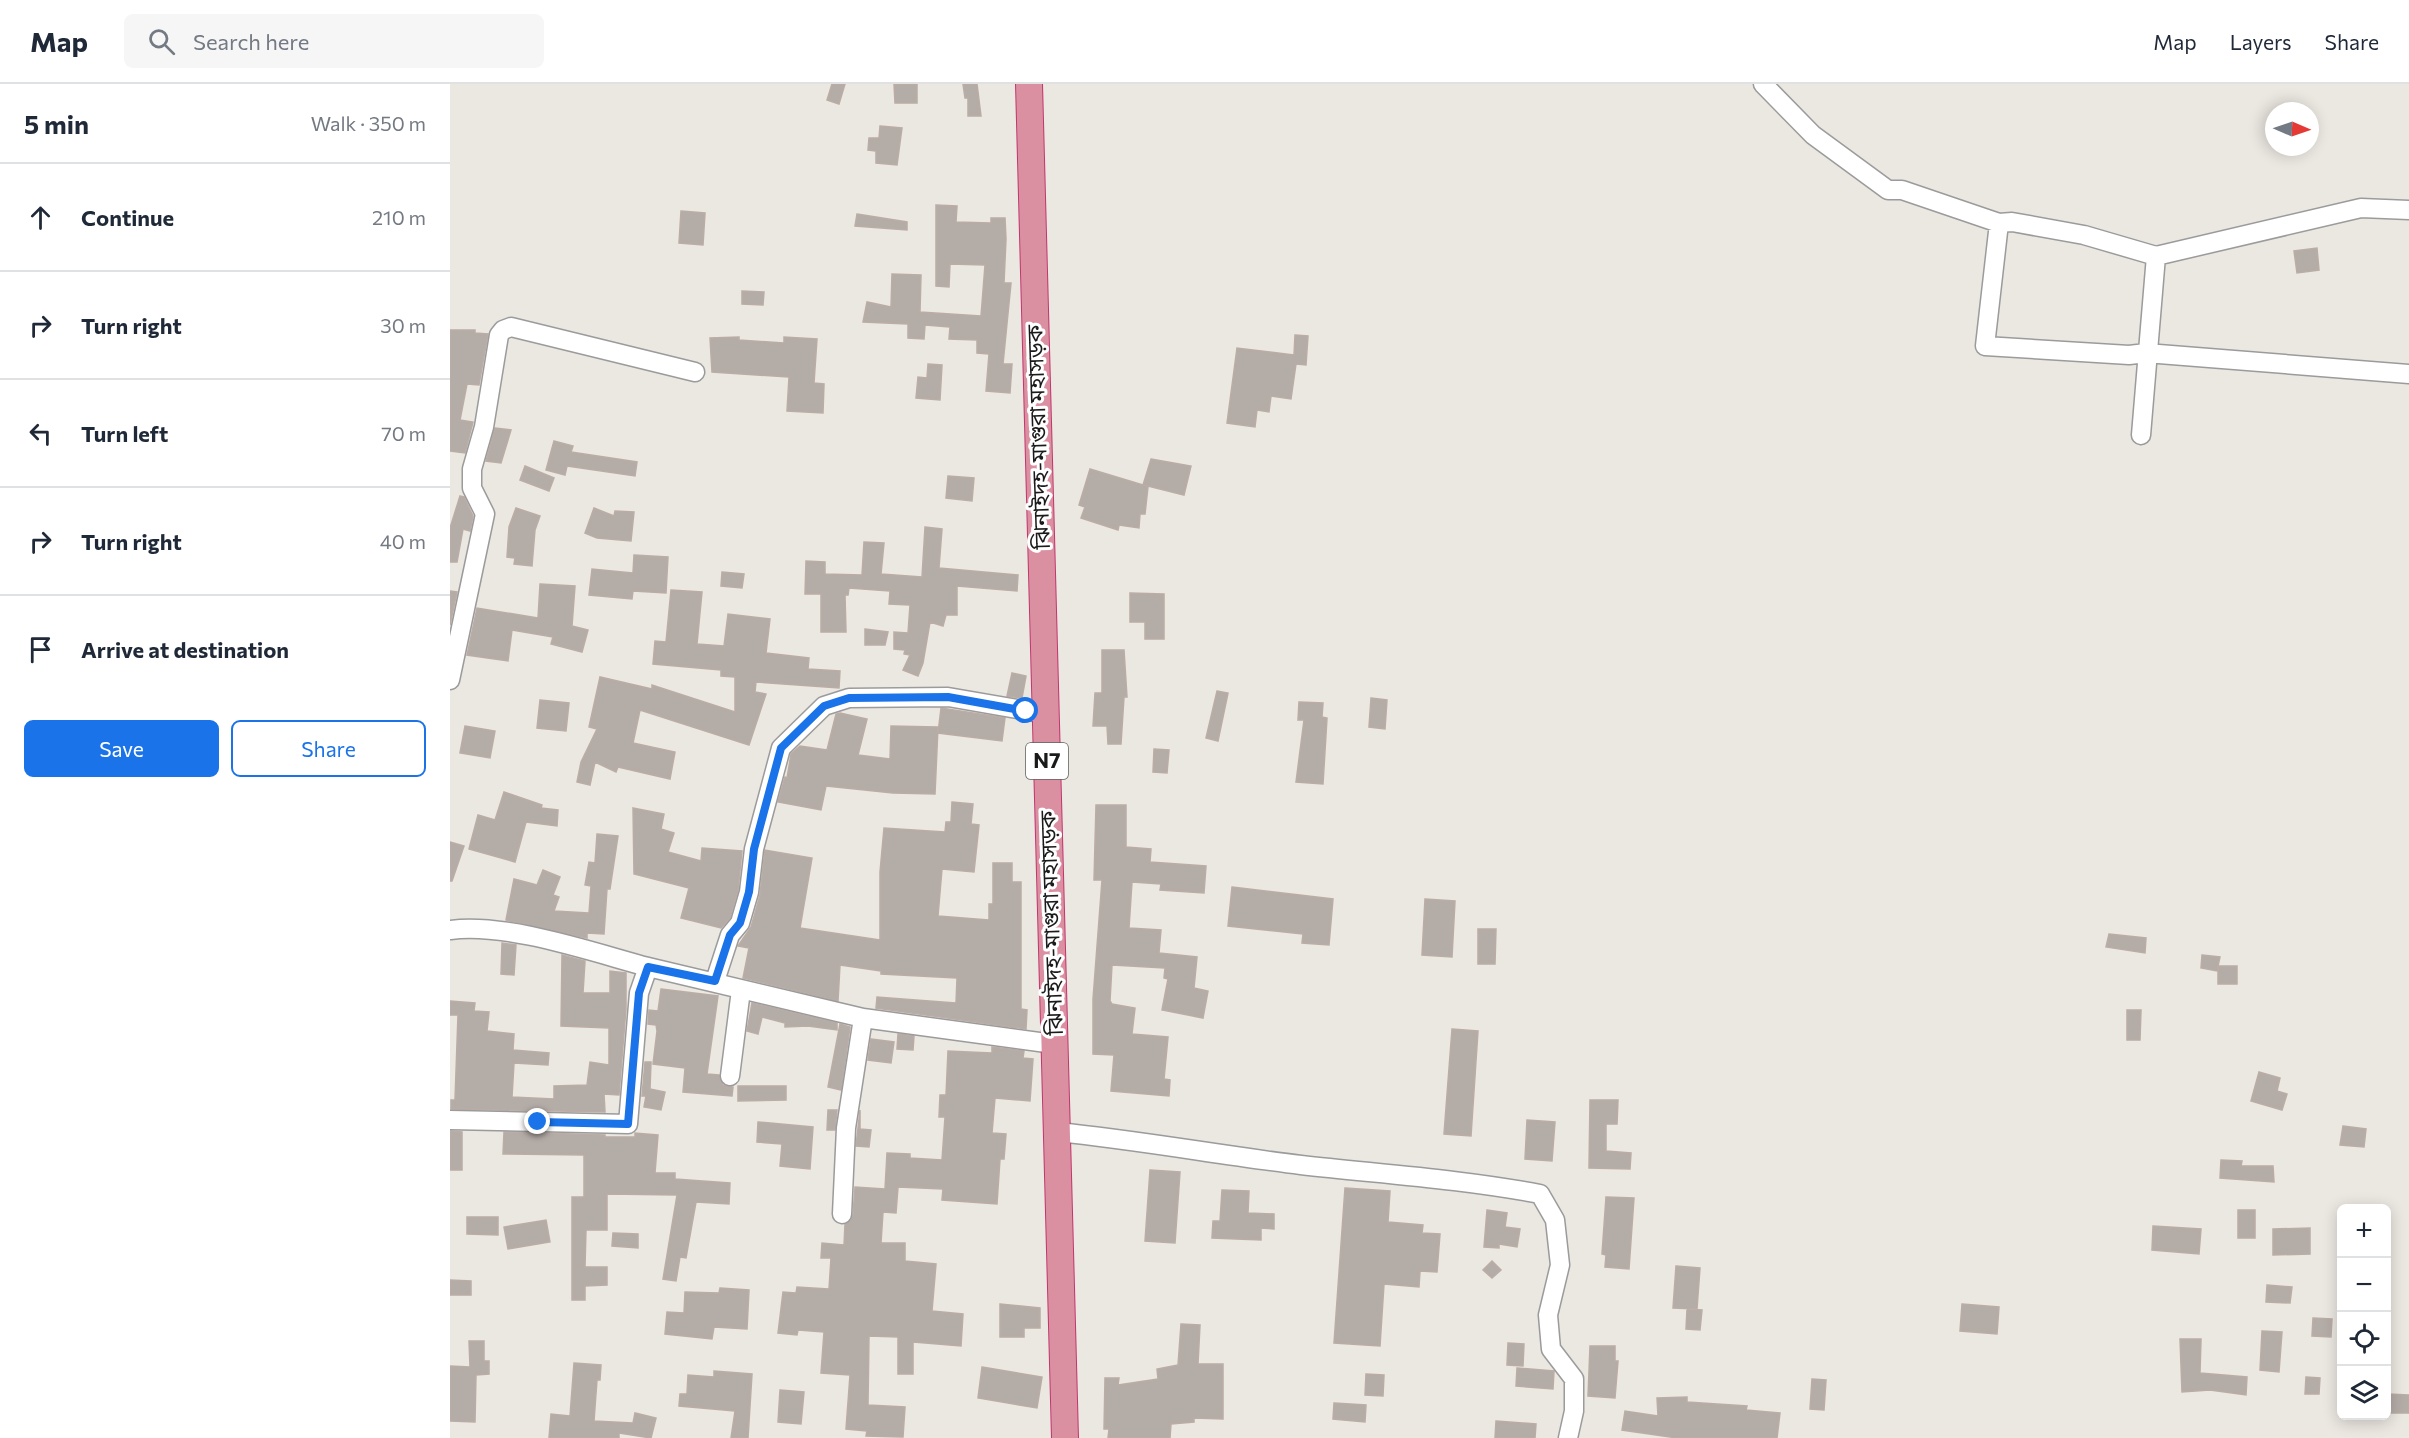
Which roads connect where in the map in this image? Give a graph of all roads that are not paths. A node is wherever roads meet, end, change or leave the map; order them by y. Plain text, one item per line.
1 (1029, 84) edge
2 (1763, 84) edge
3 (2409, 210) edge
4 (1999, 223) junction
5 (2156, 256) junction
6 (2146, 353) junction
7 (695, 372) dead end
8 (2409, 374) edge
9 (2141, 435) dead end
10 (450, 680) edge
11 (1046, 714) junction
12 (450, 930) edge
13 (648, 967) junction
14 (715, 981) junction
15 (741, 990) junction
16 (863, 1018) junction
17 (1054, 1044) junction
18 (730, 1076) dead end
19 (450, 1120) edge
20 (1057, 1132) junction
21 (842, 1214) dead end
22 (1065, 1438) edge
23 (1568, 1438) edge

1 - 11 highway, ঝিনাইদহ-মাগুরা মহাসড়ক / N7
2 - 4 street
3 - 5 street
4 - 5 street
4 - 6 street
5 - 6 street
6 - 8 street
6 - 9 street
7 - 10 street
11 - 14 street
11 - 17 highway, ঝিনাইদহ-মাগুরা মহাসড়ক / N7
12 - 13 street
13 - 14 street
13 - 19 street
14 - 15 street
15 - 16 street
15 - 18 street
16 - 17 street
16 - 21 street
17 - 20 highway, ঝিনাইদহ-মাগুরা মহাসড়ক / N7
20 - 22 highway, ঝিনাইদহ-মাগুরা মহাসড়ক / N7
20 - 23 street

